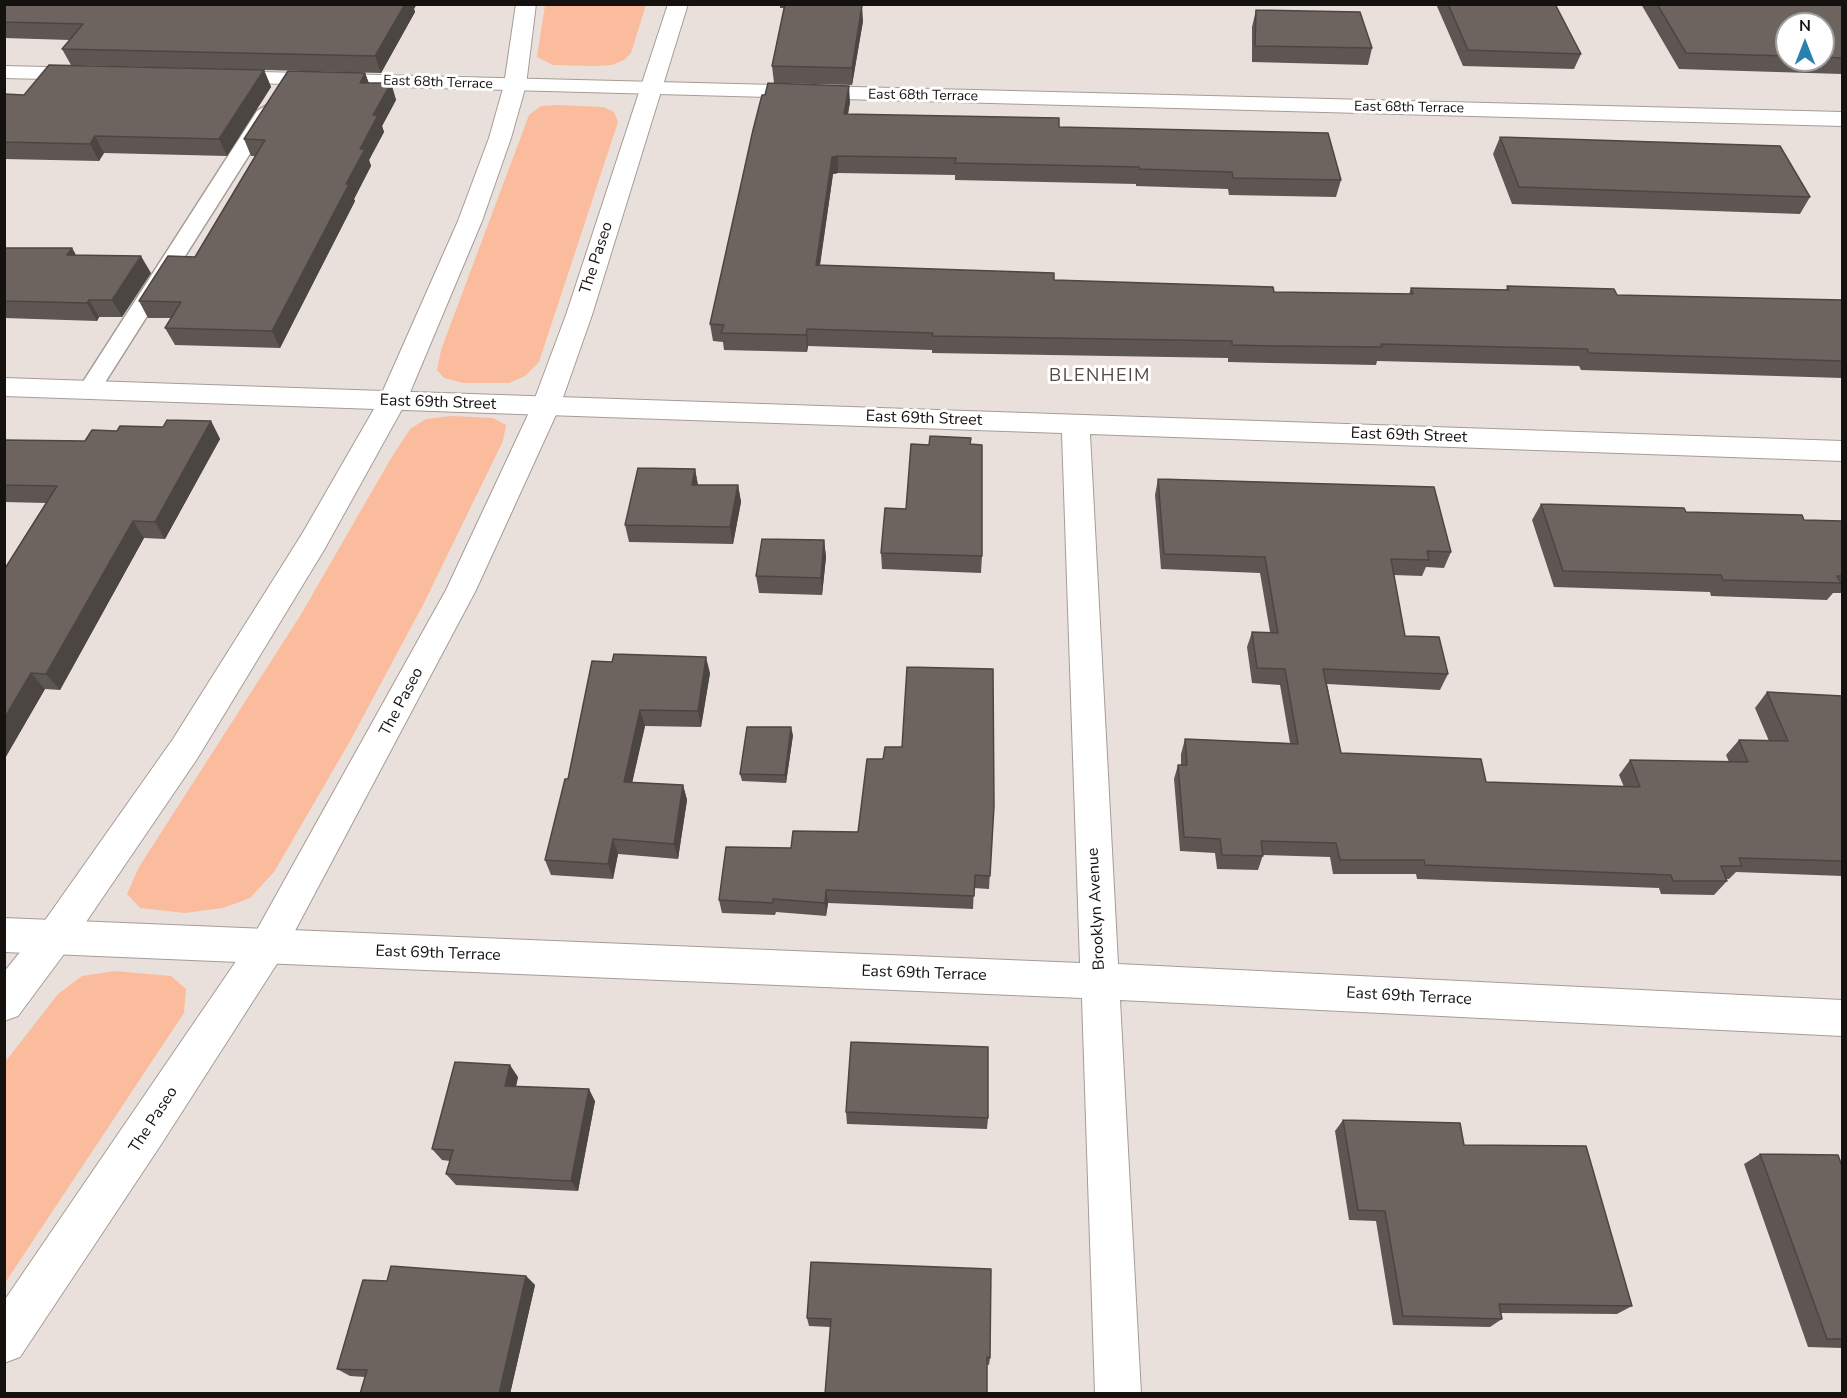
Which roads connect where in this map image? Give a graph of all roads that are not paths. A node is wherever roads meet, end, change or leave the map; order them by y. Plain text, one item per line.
1 (526, 4) edge
2 (678, 4) edge
3 (4, 72) edge
4 (111, 74) edge
5 (205, 77) edge
6 (288, 79) junction
7 (515, 85) junction
8 (651, 89) junction
9 (1842, 119) edge
10 (4, 387) edge
11 (89, 390) junction
12 (392, 402) junction
13 (546, 406) junction
14 (1076, 424) junction
15 (1842, 451) edge
16 (4, 935) edge
17 (54, 938) junction
18 (267, 947) junction
19 (1100, 981) junction
20 (4, 1003) edge
21 (1842, 1018) edge
22 (4, 1341) edge
23 (1118, 1394) edge

1 - 7 street
2 - 8 street, The Paseo
3 - 4 street
5 - 6 street, East 68th Terrace
6 - 7 street, East 68th Terrace
6 - 11 lane
7 - 8 street, East 68th Terrace
7 - 12 street
8 - 9 street, East 68th Terrace
8 - 13 street, The Paseo
10 - 11 street, East 69th Street
11 - 12 street, East 69th Street
12 - 13 street, East 69th Street
12 - 17 street
13 - 14 street, East 69th Street
13 - 18 street, The Paseo
14 - 15 street, East 69th Street
14 - 19 street, Brooklyn Avenue
16 - 17 street, East 69th Terrace
17 - 18 street, East 69th Terrace
17 - 20 street
18 - 19 street, East 69th Terrace
18 - 22 street, The Paseo
19 - 21 street, East 69th Terrace
19 - 23 street, Brooklyn Avenue

